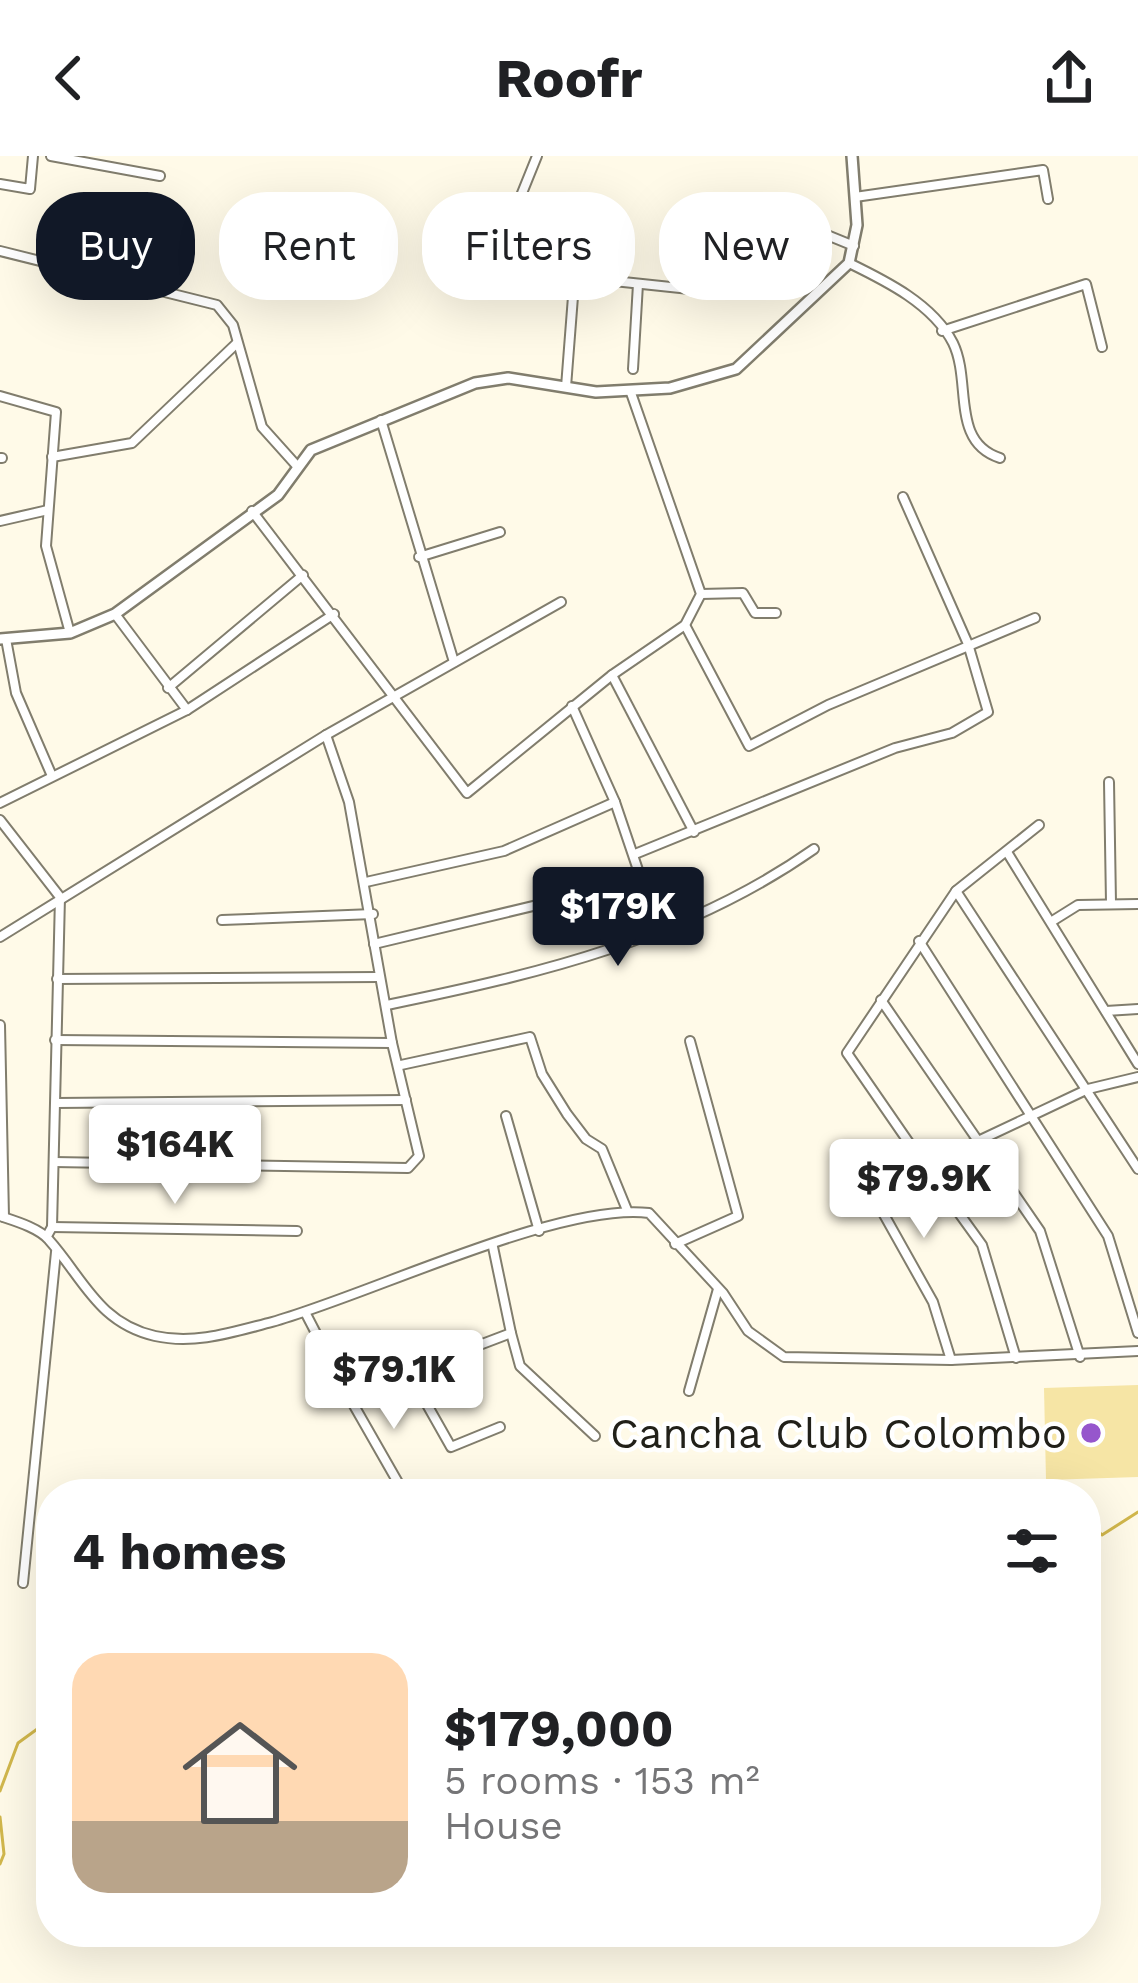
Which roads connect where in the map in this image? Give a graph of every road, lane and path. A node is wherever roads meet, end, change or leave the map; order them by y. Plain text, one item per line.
1 (33, 156) edge
2 (51, 156) edge
3 (537, 156) edge
4 (853, 156) edge
5 (160, 176) dead end
6 (0, 184) edge
7 (522, 192) edge
8 (855, 196) junction
9 (1048, 199) dead end
10 (832, 237) edge
11 (854, 246) junction
12 (0, 251) edge
13 (849, 263) junction
14 (635, 284) edge
15 (638, 284) junction
16 (659, 286) edge
17 (573, 300) edge
18 (942, 331) junction
19 (237, 344) junction
20 (1102, 347) dead end
21 (633, 369) dead end
22 (566, 387) junction
23 (630, 390) junction
24 (0, 396) edge
25 (381, 420) junction
26 (52, 457) junction
27 (1000, 458) dead end
28 (297, 466) junction
29 (903, 497) dead end
30 (49, 510) junction
31 (252, 512) junction
32 (0, 521) edge
33 (500, 532) dead end
34 (419, 556) junction
35 (303, 575) junction
36 (700, 594) junction
37 (561, 602) dead end
38 (776, 613) dead end
39 (115, 614) junction
40 (334, 614) junction
41 (1035, 618) dead end
42 (685, 625) junction
43 (70, 633) junction
44 (3, 639) edge
45 (968, 644) junction
46 (454, 662) junction
47 (612, 674) junction
48 (168, 688) junction
49 (395, 694) junction
50 (572, 706) junction
51 (188, 710) junction
52 (326, 735) junction
53 (52, 776) junction
54 (1109, 782) dead end
55 (615, 802) junction
56 (0, 803) edge
57 (0, 820) edge
58 (1039, 825) dead end
59 (694, 832) junction
60 (814, 849) dead end
61 (1007, 852) junction
62 (635, 854) junction
63 (642, 880) junction
64 (366, 882) junction
65 (956, 891) junction
66 (60, 897) junction
67 (1111, 903) junction
68 (1138, 904) edge
69 (373, 914) junction
70 (222, 920) dead end
71 (1054, 920) junction
72 (659, 932) junction
73 (0, 937) edge
74 (920, 941) junction
75 (374, 944) junction
76 (379, 977) junction
77 (57, 979) junction
78 (881, 1000) junction
79 (387, 1005) junction
80 (1138, 1009) edge
81 (1106, 1011) junction
82 (0, 1024) edge
83 (1, 1037) edge
84 (56, 1040) junction
85 (690, 1041) dead end
86 (392, 1043) junction
87 (1138, 1064) edge
88 (400, 1066) junction
89 (1138, 1077) edge
90 (1088, 1089) junction
91 (406, 1100) junction
92 (56, 1103) junction
93 (506, 1116) dead end
94 (1036, 1119) junction
95 (981, 1143) junction
96 (845, 1145) dead end
97 (54, 1162) junction
98 (925, 1166) junction
99 (1138, 1169) edge
100 (628, 1211) junction
101 (2, 1217) edge
102 (297, 1231) dead end
103 (539, 1231) junction
104 (50, 1232) junction
105 (675, 1244) junction
106 (493, 1246) junction
107 (56, 1250) junction
108 (718, 1288) junction
109 (305, 1312) junction
110 (511, 1333) junction
111 (1138, 1333) edge
112 (1138, 1352) edge
113 (1080, 1357) junction
114 (1016, 1358) junction
115 (951, 1360) junction
116 (408, 1371) junction
117 (689, 1391) dead end
118 (348, 1395) junction
119 (500, 1427) dead end
120 (595, 1436) dead end
121 (396, 1479) edge
122 (23, 1583) dead end

1 - 6 street
2 - 5 street
3 - 7 street
4 - 8 street
8 - 9 street
8 - 11 street
10 - 11 street
11 - 13 street
12 - 19 street
13 - 18 street
13 - 23 street
14 - 15 street
15 - 16 street
15 - 21 street
17 - 22 street
18 - 20 street
18 - 27 street
19 - 26 street
19 - 28 street
22 - 23 street
22 - 25 street
23 - 36 street
24 - 26 street
25 - 28 street
25 - 34 street
26 - 30 street
28 - 31 street
29 - 45 street
30 - 32 street
30 - 43 street
31 - 35 street
31 - 39 street
33 - 34 street
34 - 46 street
35 - 40 street
35 - 48 street
36 - 38 street
36 - 42 street
37 - 46 street
39 - 43 street
39 - 48 street
40 - 49 street
40 - 51 street
41 - 45 street
42 - 45 street
42 - 47 street
43 - 44 street
44 - 53 street
45 - 59 street
46 - 49 street
47 - 50 street
47 - 59 street
48 - 51 street
49 - 50 street
49 - 52 street
50 - 55 street
51 - 53 street
52 - 64 street
52 - 66 street
53 - 56 street
54 - 67 street
55 - 62 street
55 - 64 street
57 - 66 street
58 - 61 street
59 - 62 street
60 - 72 street
61 - 65 street
61 - 71 street
62 - 63 street
63 - 72 street
63 - 75 street
64 - 69 street
65 - 74 street
65 - 90 street
66 - 73 street
66 - 77 street
67 - 68 street
67 - 71 street
69 - 70 street
69 - 75 street
71 - 81 street
72 - 79 street
74 - 78 street
74 - 94 street
75 - 76 street
76 - 77 street
76 - 79 street
77 - 84 street
78 - 95 street
78 - 98 street
79 - 86 street
80 - 81 street
81 - 87 street
82 - 83 street
83 - 101 street
84 - 86 street
84 - 92 street
85 - 105 street
86 - 88 street
88 - 91 street
88 - 100 street
89 - 90 street
90 - 94 street
90 - 99 street
91 - 92 street
91 - 97 street
92 - 97 street
93 - 103 street
94 - 95 street
94 - 111 street
95 - 98 street
95 - 113 street
96 - 115 street
97 - 104 street
98 - 114 street
100 - 103 street
100 - 105 street
101 - 104 street
102 - 104 street
103 - 106 street
104 - 107 street
105 - 108 street
106 - 109 street
106 - 110 street
107 - 109 street
107 - 122 street
108 - 115 street
108 - 117 street
109 - 118 street
110 - 116 street
110 - 120 street
112 - 113 street
113 - 114 street
114 - 115 street
116 - 118 street
116 - 119 street
118 - 121 street

